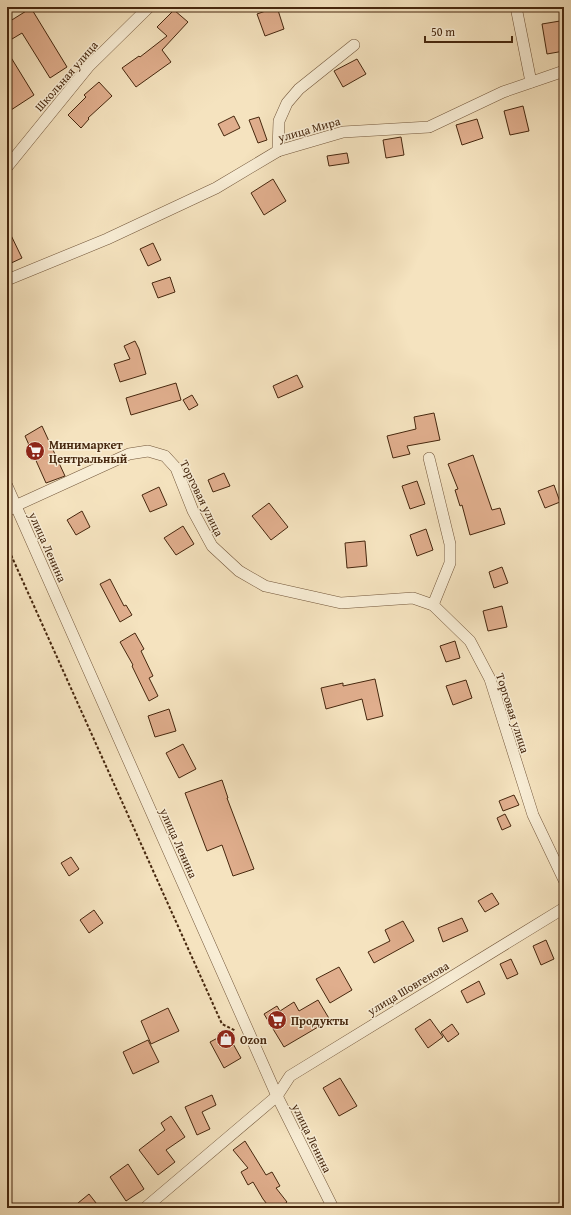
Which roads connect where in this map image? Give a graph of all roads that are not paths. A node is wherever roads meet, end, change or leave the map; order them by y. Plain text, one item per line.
1 (149, 7) edge
2 (516, 7) edge
3 (354, 45) dead end
4 (564, 71) edge
5 (531, 82) junction
6 (278, 151) junction
7 (7, 167) edge
8 (7, 280) edge
9 (429, 458) dead end
10 (7, 486) edge
11 (11, 508) edge
12 (433, 605) junction
13 (564, 880) edge
14 (564, 908) edge
15 (277, 1096) junction
16 (145, 1208) edge
17 (333, 1208) edge

1 - 7 street, Школьная улица
2 - 5 street
3 - 6 street
4 - 5 street, улица Мира
5 - 6 street, улица Мира
6 - 8 street, улица Мира
9 - 12 street
10 - 11 street, улица Ленина
11 - 12 street, Торговая улица
11 - 15 street, улица Ленина
12 - 13 street, Торговая улица
14 - 15 street, улица Шовгенова
15 - 16 street, улица Шовгенова
15 - 17 street, улица Ленина

